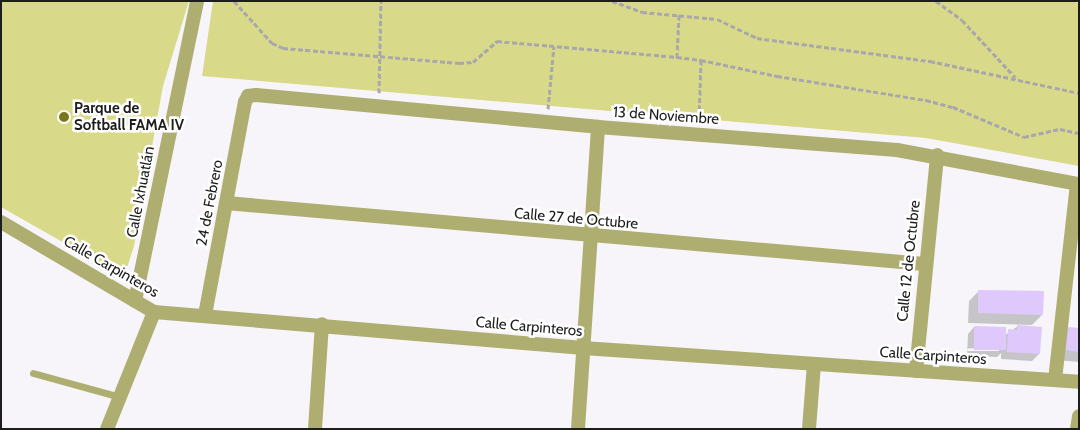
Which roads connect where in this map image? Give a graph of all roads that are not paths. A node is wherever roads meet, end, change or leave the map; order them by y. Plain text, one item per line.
1 (197, 1) edge
2 (248, 96) joint
3 (598, 127) junction
4 (936, 155) junction
5 (1078, 184) edge
6 (226, 203) junction
7 (1, 222) edge
8 (590, 237) junction
9 (924, 264) junction
10 (135, 301) junction
11 (154, 312) junction
12 (205, 315) junction
13 (322, 324) junction
14 (583, 348) junction
15 (814, 364) junction
16 (916, 371) junction
17 (33, 373) dead end
18 (1055, 380) junction
19 (1079, 382) edge
20 (120, 397) junction
21 (1079, 416) edge
22 (108, 429) edge
23 (315, 429) edge
24 (578, 429) edge
25 (810, 429) edge
26 (1078, 429) edge

1 - 10 street, Calle Ixhuatlán
2 - 3 street, 13 de Noviembre
2 - 6 street, 24 de Febrero
3 - 4 street, 13 de Noviembre
3 - 8 street
4 - 5 street, 13 de Noviembre
4 - 9 street, Calle 12 de Octubre
5 - 18 street
6 - 8 street, Calle 27 de Octubre
6 - 12 street, 24 de Febrero
7 - 10 street, Calle Carpinteros
8 - 9 street, Calle 27 de Octubre
8 - 14 street
9 - 16 street, Calle 12 de Octubre
10 - 11 street, Calle Carpinteros
11 - 12 street, Calle Carpinteros
11 - 20 street
12 - 13 street, Calle Carpinteros
13 - 14 street, Calle Carpinteros
13 - 23 street
14 - 15 street, Calle Carpinteros
14 - 24 street
15 - 16 street, Calle Carpinteros
15 - 25 street
16 - 18 street, Calle Carpinteros
17 - 20 lane
18 - 19 street, Calle Carpinteros
20 - 22 street
21 - 26 street

